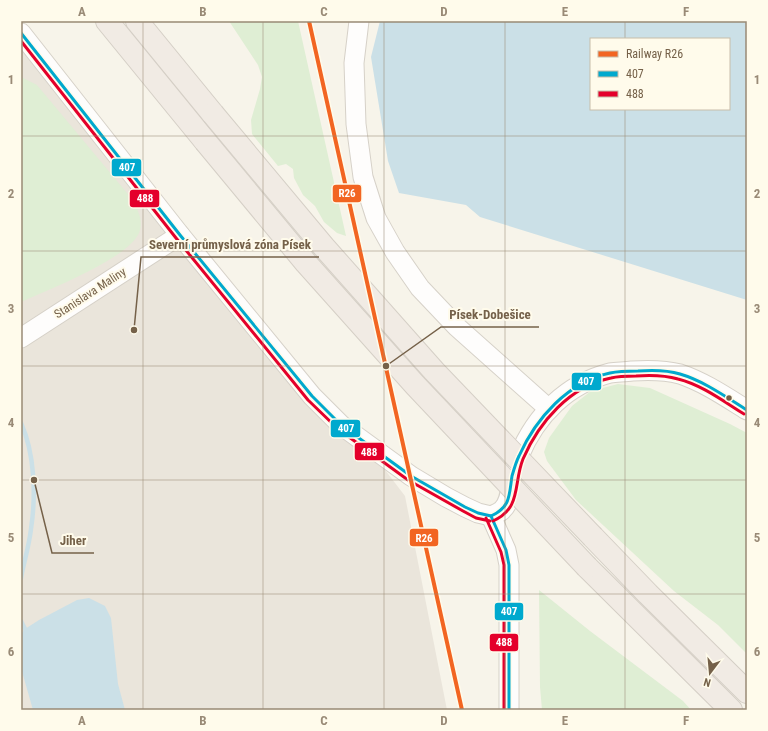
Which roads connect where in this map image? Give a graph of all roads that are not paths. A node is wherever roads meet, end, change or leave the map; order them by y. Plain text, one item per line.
1 (107, 21) edge
2 (137, 21) edge
3 (359, 21) edge
4 (21, 33) edge
5 (180, 235) junction
6 (21, 338) edge
7 (549, 409) junction
8 (747, 410) edge
9 (491, 516) junction
10 (747, 692) edge
11 (509, 710) edge
12 (732, 710) edge

1 - 12 highway, bridge
2 - 10 highway, bridge
3 - 7 street
4 - 5 street
5 - 6 street, Stanislava Maliny
5 - 9 street
7 - 8 street
7 - 9 street
9 - 11 street

